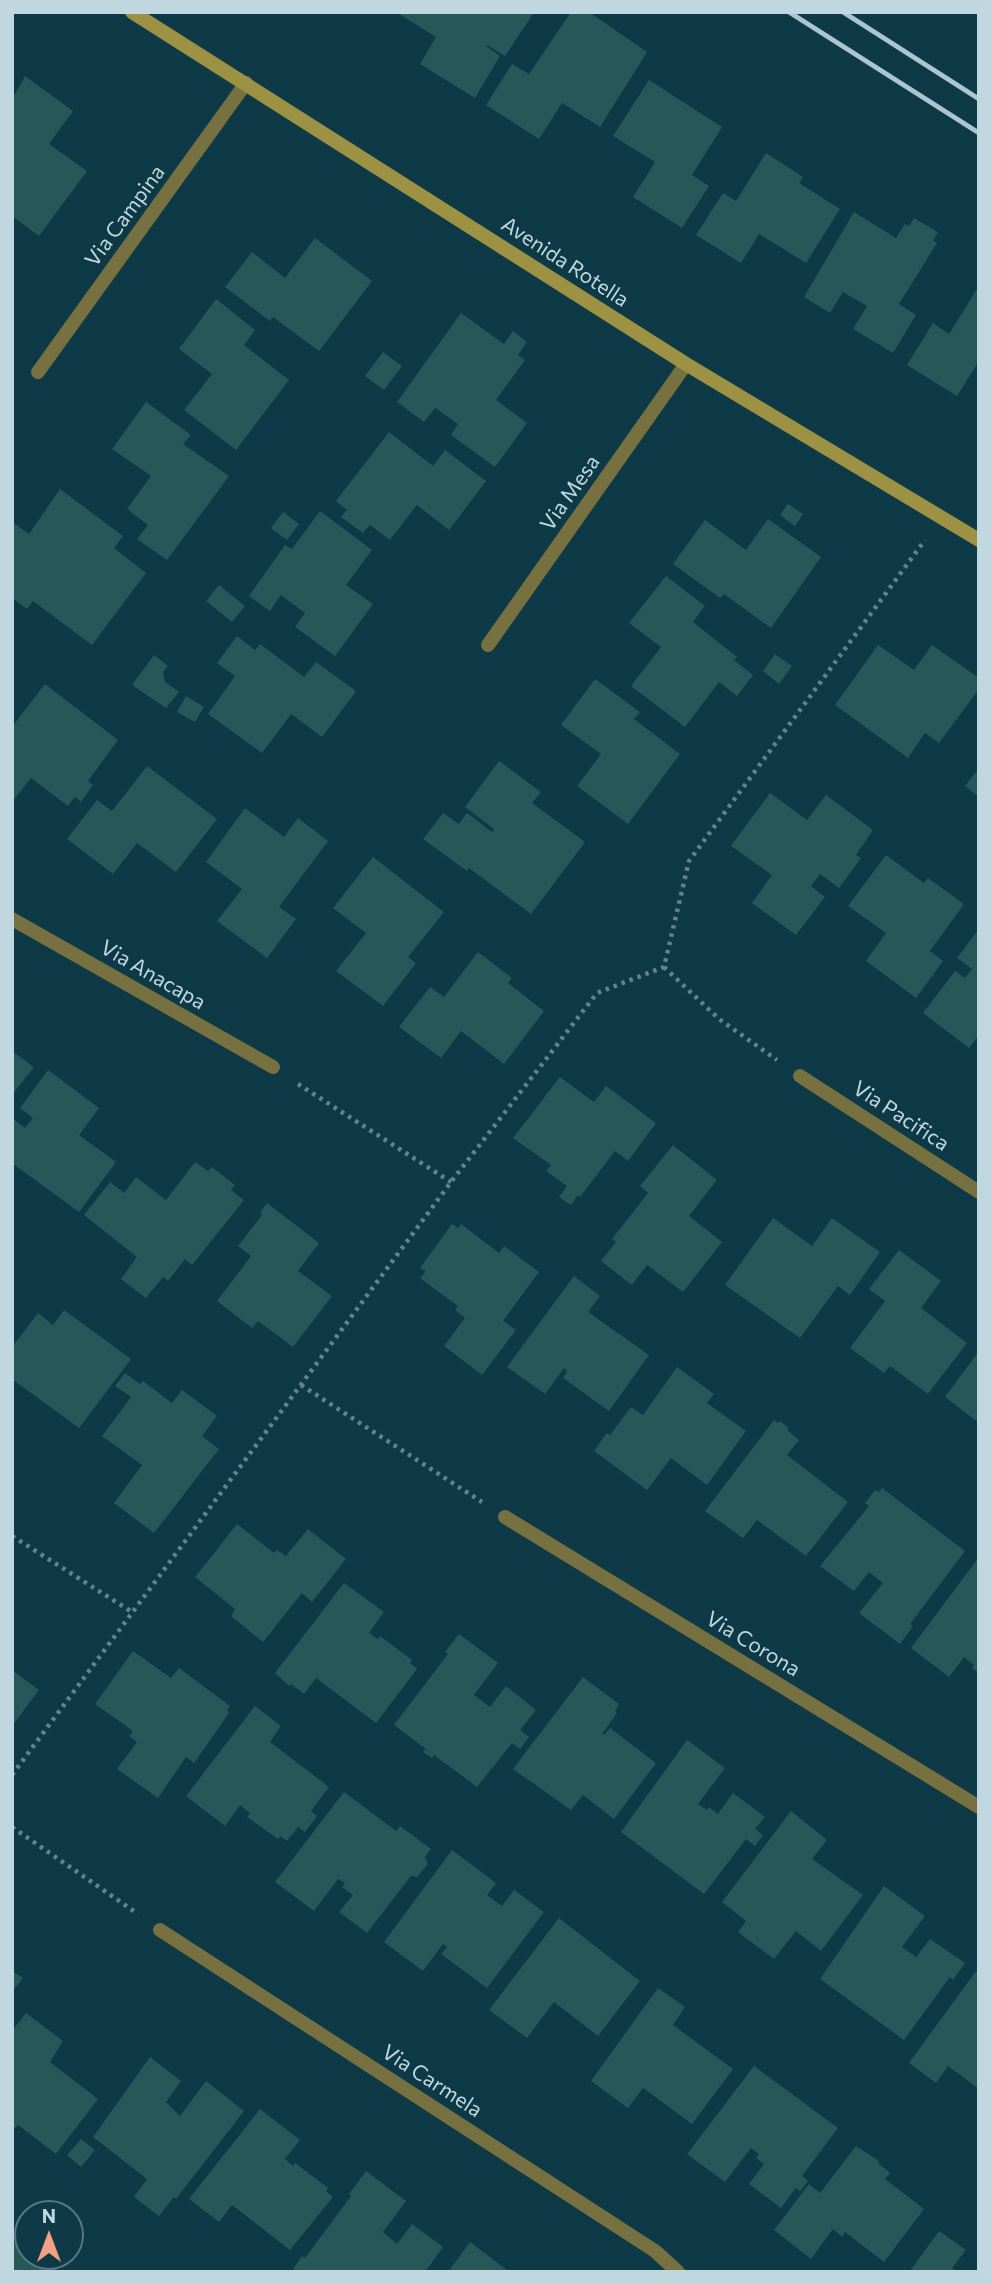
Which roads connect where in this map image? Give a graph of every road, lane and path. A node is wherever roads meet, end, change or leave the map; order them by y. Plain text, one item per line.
1 (132, 12) edge
2 (246, 83) junction
3 (686, 364) junction
4 (38, 373) dead end
5 (943, 518) junction
6 (979, 540) edge
7 (488, 645) dead end
8 (12, 919) edge
9 (664, 967) junction
10 (272, 1067) joint
11 (800, 1076) joint
12 (451, 1182) junction
13 (979, 1192) edge
14 (301, 1385) junction
15 (505, 1517) joint
16 (12, 1536) edge
17 (132, 1612) junction
18 (12, 1774) edge
19 (979, 1807) edge
20 (12, 1827) edge
21 (160, 1930) joint
22 (678, 2272) edge

1 - 2 street, Avenida Rotella
2 - 3 street, Avenida Rotella
2 - 4 street, Via Campina
3 - 5 street, Avenida Rotella
3 - 7 street, Via Mesa
5 - 6 street, Avenida Rotella
5 - 9 path
8 - 10 street, Via Anacapa
9 - 11 path
9 - 12 path
10 - 12 path
11 - 13 street, Via Pacifica
12 - 14 path
14 - 15 path
14 - 17 path
15 - 19 street, Via Corona
16 - 17 path
17 - 18 path
20 - 21 path
21 - 22 street, Via Carmela

